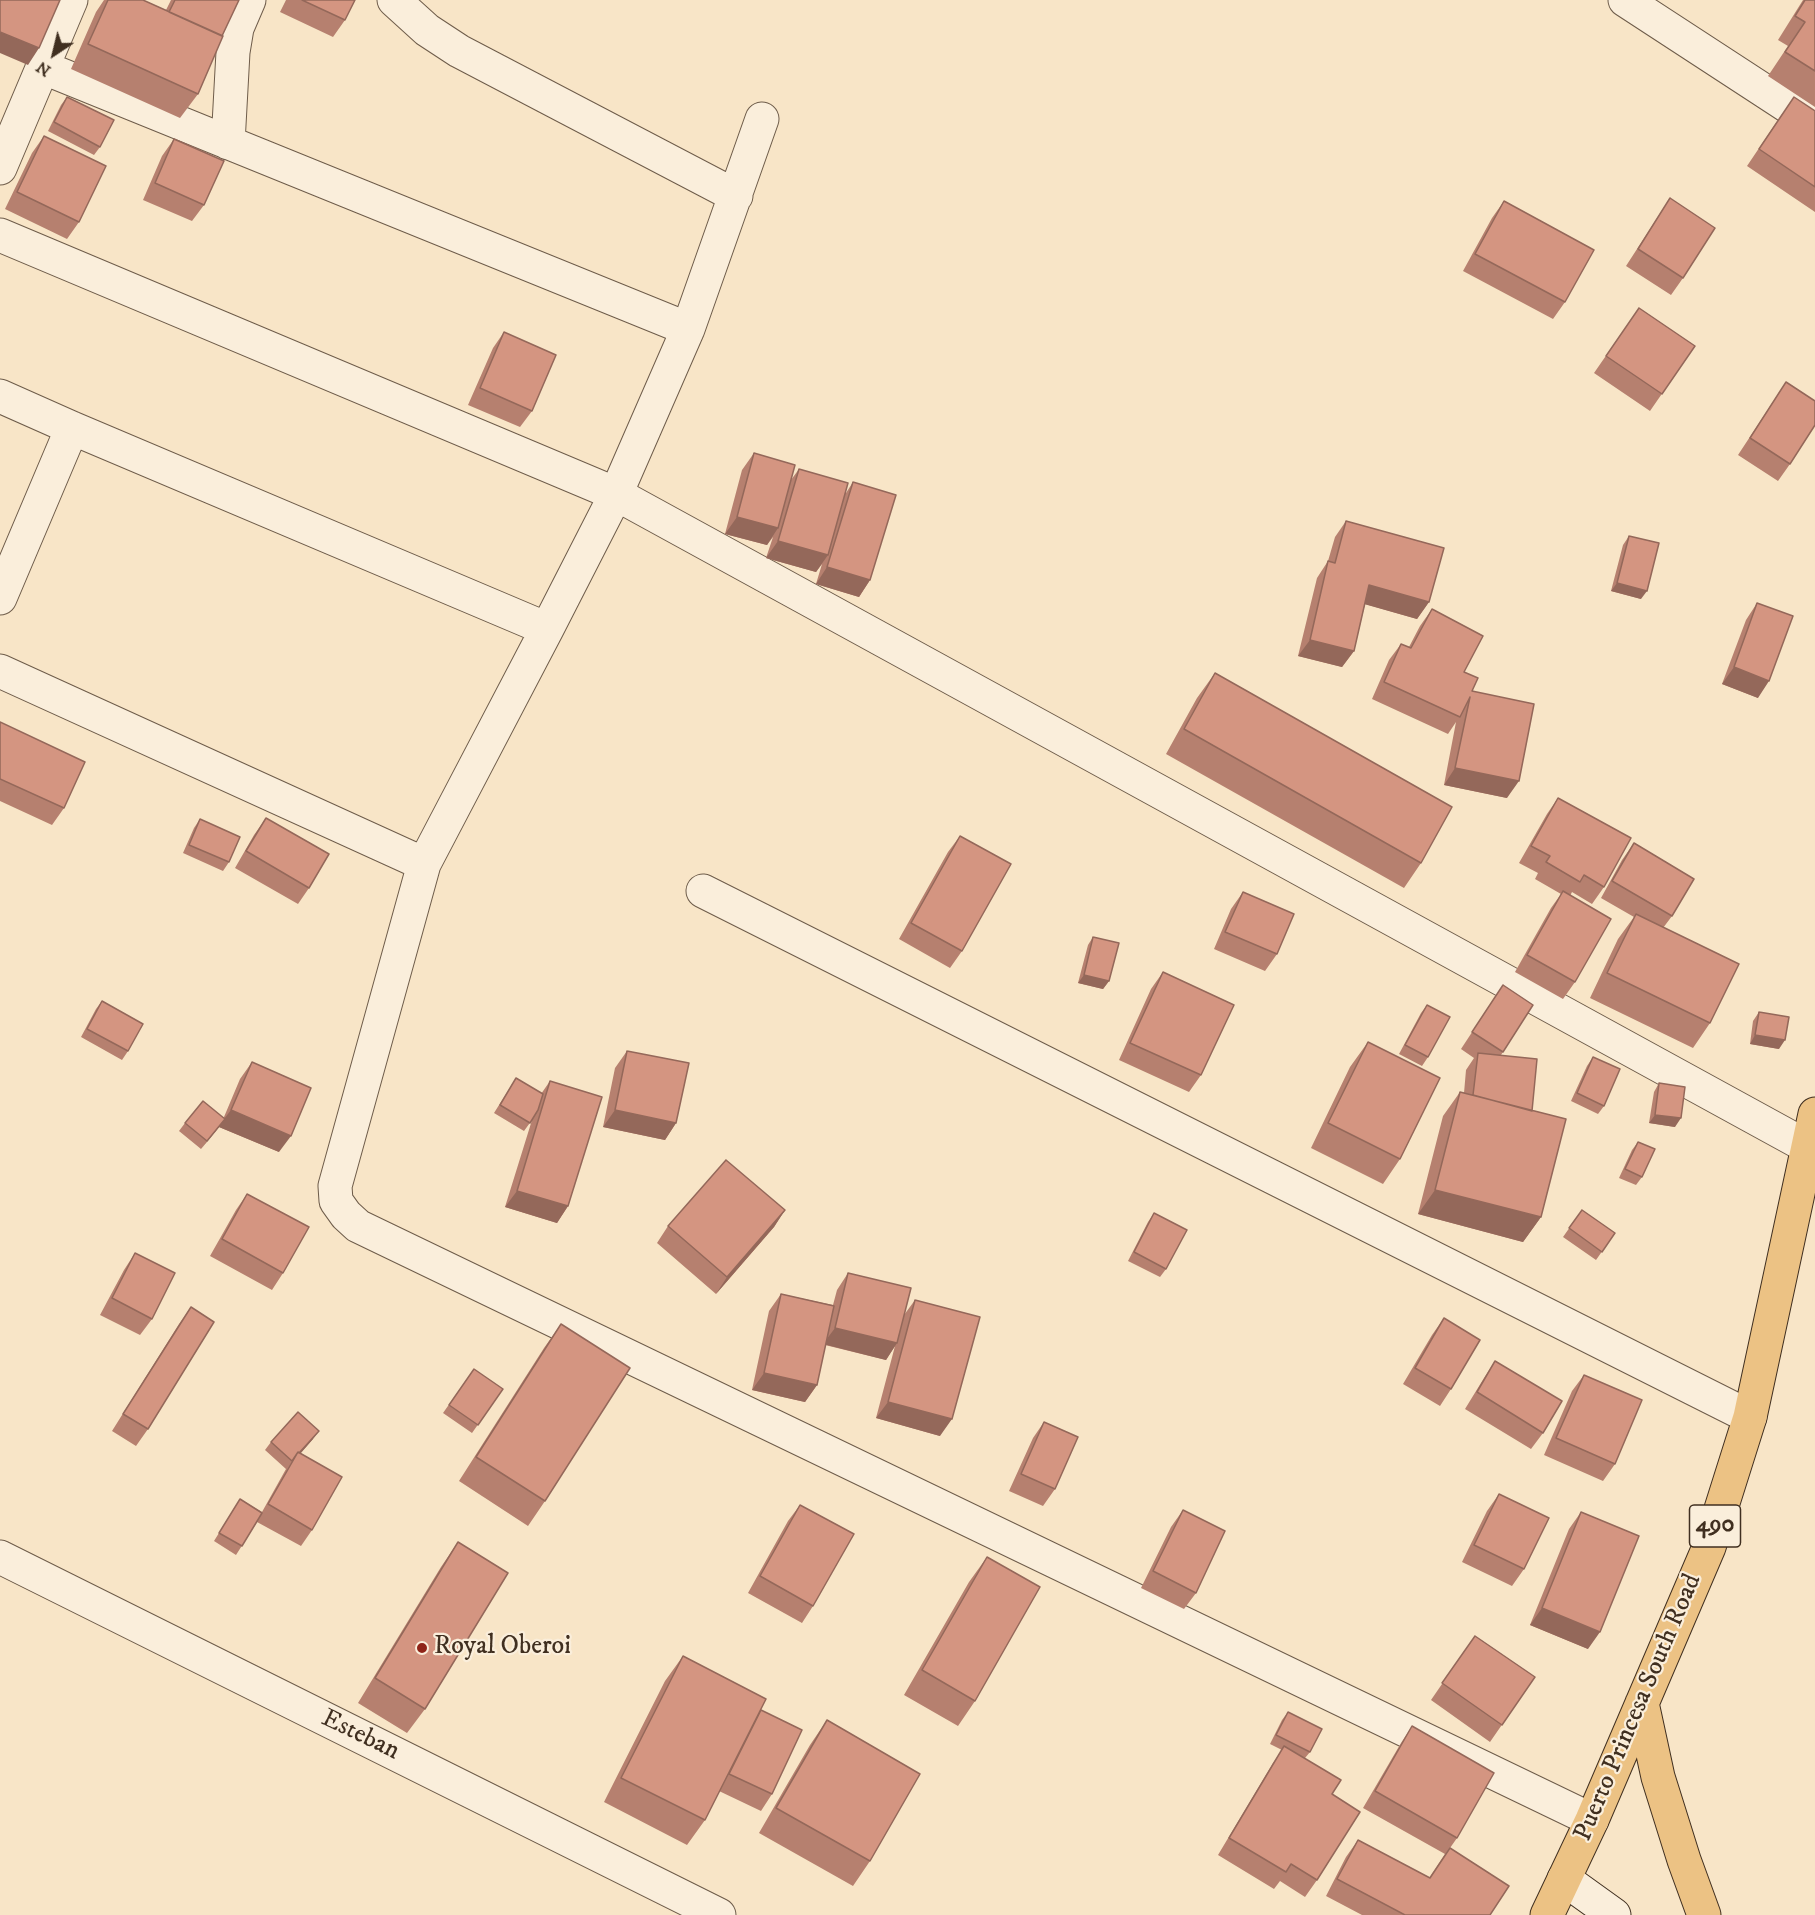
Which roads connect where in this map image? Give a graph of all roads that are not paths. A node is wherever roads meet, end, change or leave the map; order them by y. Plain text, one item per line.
1 (71, 0) edge
2 (249, 0) edge
3 (394, 0) edge
4 (1625, 0) edge
5 (42, 67) junction
6 (762, 119) dead end
7 (1815, 124) edge
8 (228, 143) junction
9 (0, 168) edge
10 (736, 196) junction
11 (0, 235) edge
12 (688, 329) junction
13 (0, 396) edge
14 (72, 428) junction
15 (616, 494) junction
16 (0, 598) edge
17 (547, 629) junction
18 (0, 671) edge
19 (424, 864) junction
20 (703, 891) dead end
21 (1815, 1114) edge
22 (1808, 1147) junction
23 (1750, 1418) junction
24 (0, 1557) edge
25 (1642, 1703) junction
26 (1592, 1820) junction
27 (1564, 1879) junction
28 (719, 1915) edge
29 (1547, 1915) edge
30 (1614, 1915) edge
31 (1704, 1915) edge

1 - 5 street
2 - 8 street
3 - 10 street
4 - 7 street
5 - 8 street
5 - 9 street
6 - 10 street
8 - 12 street
10 - 12 street
11 - 15 street
12 - 15 street
13 - 14 street
14 - 16 street
14 - 17 street
15 - 17 street
15 - 22 street
17 - 19 street
18 - 19 street
19 - 26 street
20 - 23 street
21 - 22 main road, Puerto Princesa South Road / 490
22 - 23 main road, Puerto Princesa South Road / 490
23 - 25 main road, Puerto Princesa South Road / 490
24 - 28 street, Esteban
25 - 26 main road, Puerto Princesa South Road / 490
25 - 31 main road
26 - 27 main road, Puerto Princesa South Road / 490
27 - 29 main road, Puerto Princesa South Road / 490
27 - 30 street

